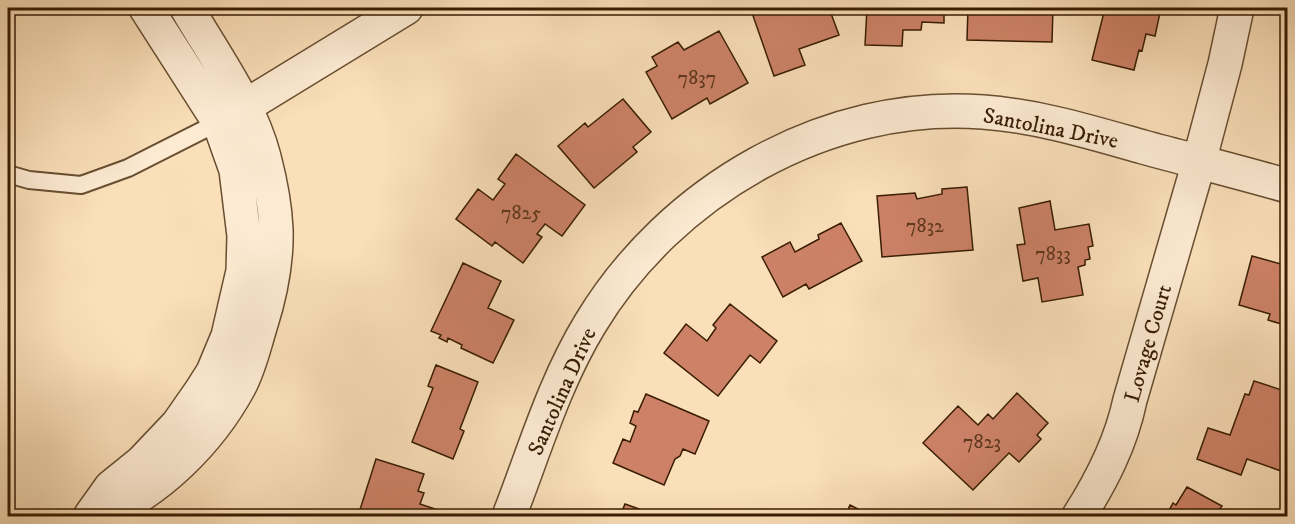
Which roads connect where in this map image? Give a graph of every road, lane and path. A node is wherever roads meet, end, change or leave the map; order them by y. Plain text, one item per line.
1 (146, 8) edge
2 (187, 8) edge
3 (406, 8) edge
4 (1237, 8) edge
5 (231, 114) junction
6 (1199, 162) junction
7 (8, 174) edge
8 (1287, 186) edge
9 (90, 516) edge
10 (102, 516) edge
11 (509, 516) edge
12 (1079, 516) edge

1 - 5 street
2 - 5 street
3 - 5 street
4 - 6 street, Lovage Court
5 - 7 lane
5 - 9 street
5 - 10 street
6 - 8 street, Santolina Drive
6 - 11 street, Santolina Drive
6 - 12 street, Lovage Court

